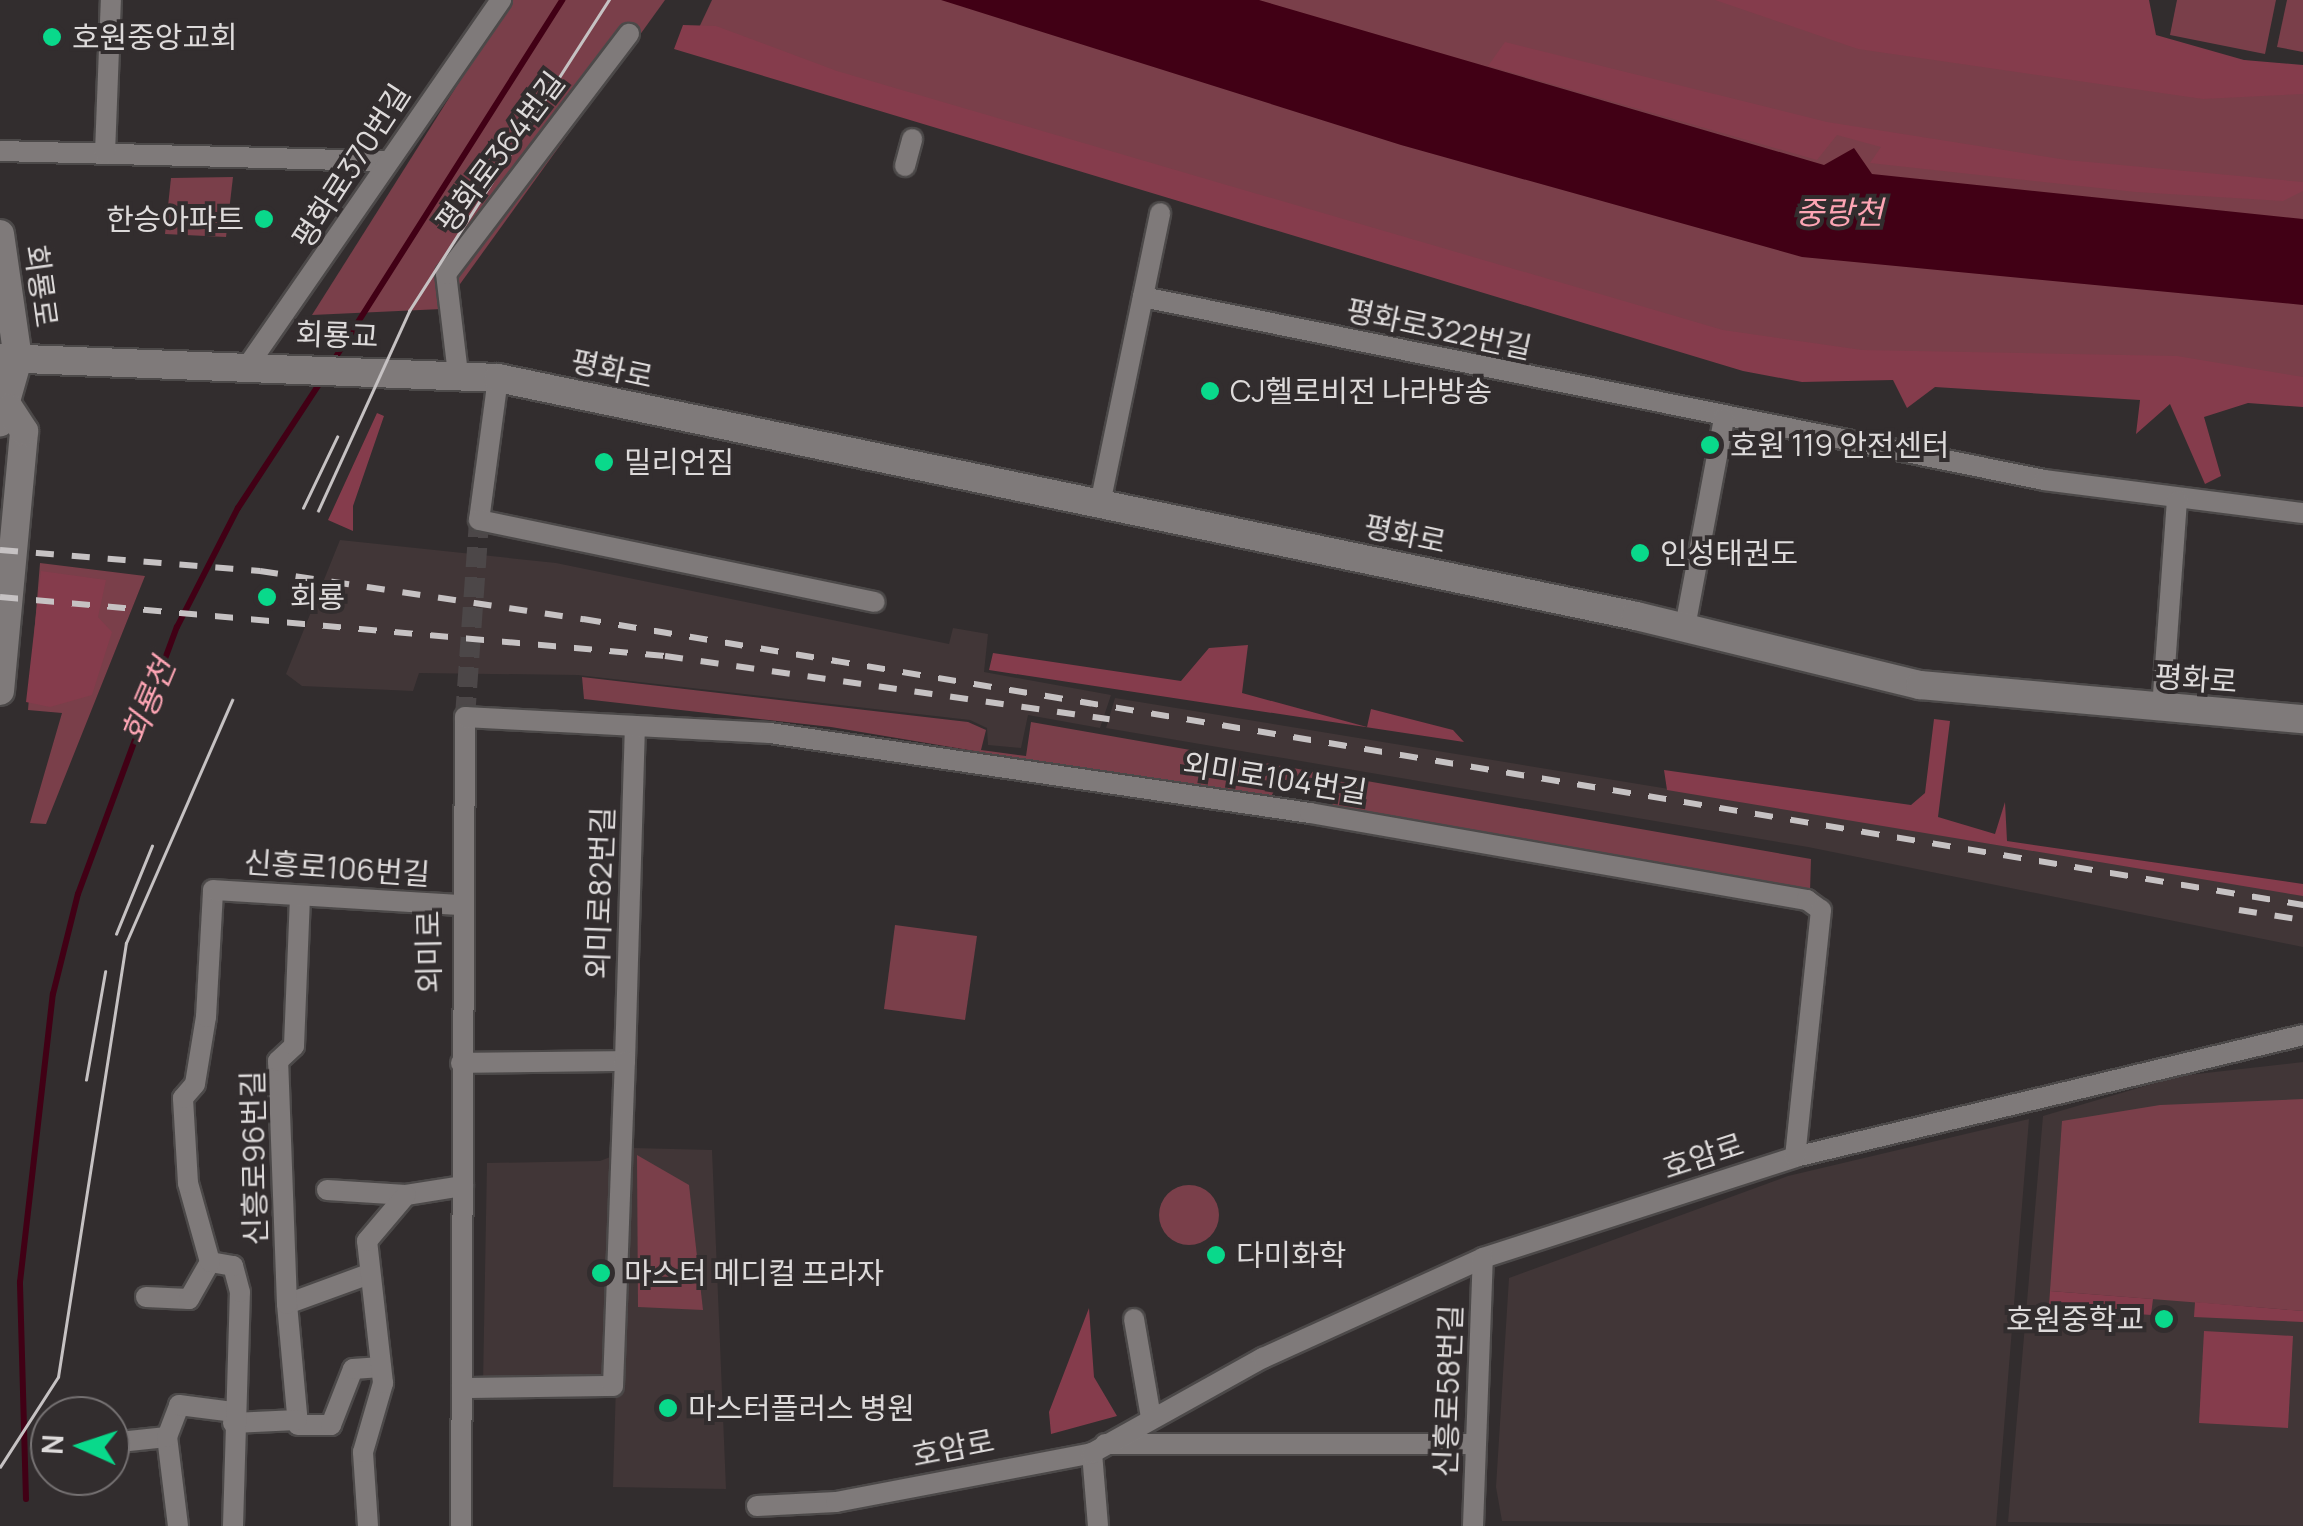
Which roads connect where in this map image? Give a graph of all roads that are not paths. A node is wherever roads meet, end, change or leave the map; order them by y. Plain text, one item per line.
1 (111, 0) edge
2 (501, 0) edge
3 (628, 34) dead end
4 (912, 139) dead end
5 (0, 150) edge
6 (105, 153) junction
7 (386, 161) junction
8 (905, 166) dead end
9 (1160, 213) dead end
10 (0, 234) edge
11 (1142, 297) junction
12 (9, 358) edge
13 (249, 364) junction
14 (423, 371) joint
15 (458, 374) junction
16 (498, 378) junction
17 (5, 415) edge
18 (1724, 419) junction
19 (2177, 502) junction
20 (1100, 504) junction
21 (2303, 513) edge
22 (875, 602) dead end
23 (1685, 626) junction
24 (0, 691) edge
25 (2162, 709) junction
26 (465, 717) joint
27 (2303, 719) edge
28 (635, 726) junction
29 (300, 896) junction
30 (458, 905) junction
31 (2303, 1035) edge
32 (625, 1061) junction
33 (461, 1063) junction
34 (1795, 1157) junction
35 (462, 1186) junction
36 (327, 1190) dead end
37 (406, 1196) junction
38 (1484, 1258) junction
39 (210, 1262) junction
40 (369, 1274) junction
41 (146, 1297) dead end
42 (287, 1304) junction
43 (1134, 1319) dead end
44 (382, 1367) junction
45 (462, 1388) junction
46 (233, 1417) junction
47 (1152, 1418) junction
48 (298, 1420) junction
49 (168, 1436) junction
50 (130, 1441) edge
51 (1475, 1444) junction
52 (1097, 1449) junction
53 (757, 1506) dead end
54 (178, 1526) edge
55 (234, 1526) edge
56 (368, 1526) edge
57 (462, 1526) edge
58 (1098, 1526) edge
59 (1473, 1526) edge

1 - 6 street
2 - 7 street, 평화로370번길
3 - 15 street, 평화로364번길
4 - 8 street
5 - 6 street
6 - 7 street
7 - 13 street, 평화로370번길
9 - 11 street
10 - 12 main road, 회룡로
11 - 18 street, 평화로322번길
11 - 20 street
12 - 13 main road
12 - 17 main road, 회룡로
13 - 14 main road, 회룡교
14 - 15 main road, 평화로
15 - 16 main road, 평화로
16 - 20 main road, 평화로
16 - 22 street
17 - 24 main road, 회룡로
18 - 19 street, 평화로322번길
18 - 23 street
19 - 21 street, 평화로322번길
19 - 25 street
20 - 23 main road, 평화로
23 - 25 main road, 평화로
25 - 27 main road, 평화로
26 - 28 street, 외미로104번길
26 - 30 street, 외미로
28 - 32 street, 외미로82번길
28 - 34 street, 외미로104번길
29 - 30 street, 신흥로106번길
29 - 39 street, 신흥로106번길
29 - 42 street, 신흥로96번길
30 - 33 street, 외미로
31 - 34 street, 호암로
32 - 33 street
32 - 45 street, 외미로82번길
33 - 35 street, 외미로
34 - 38 street, 호암로
35 - 37 street
35 - 45 street, 외미로
36 - 37 street
37 - 40 street
38 - 47 street, 호암로
38 - 51 street, 신흥로58번길
39 - 41 street
39 - 46 street
40 - 42 street
40 - 44 street
42 - 48 street, 신흥로96번길
43 - 47 street
44 - 48 street
44 - 56 street
45 - 57 street, 외미로
46 - 48 street
46 - 49 street
46 - 55 street
47 - 52 street, 호암로
49 - 50 street
49 - 54 street
51 - 52 street
51 - 59 street, 신흥로58번길
52 - 53 street, 호암로
52 - 58 street

